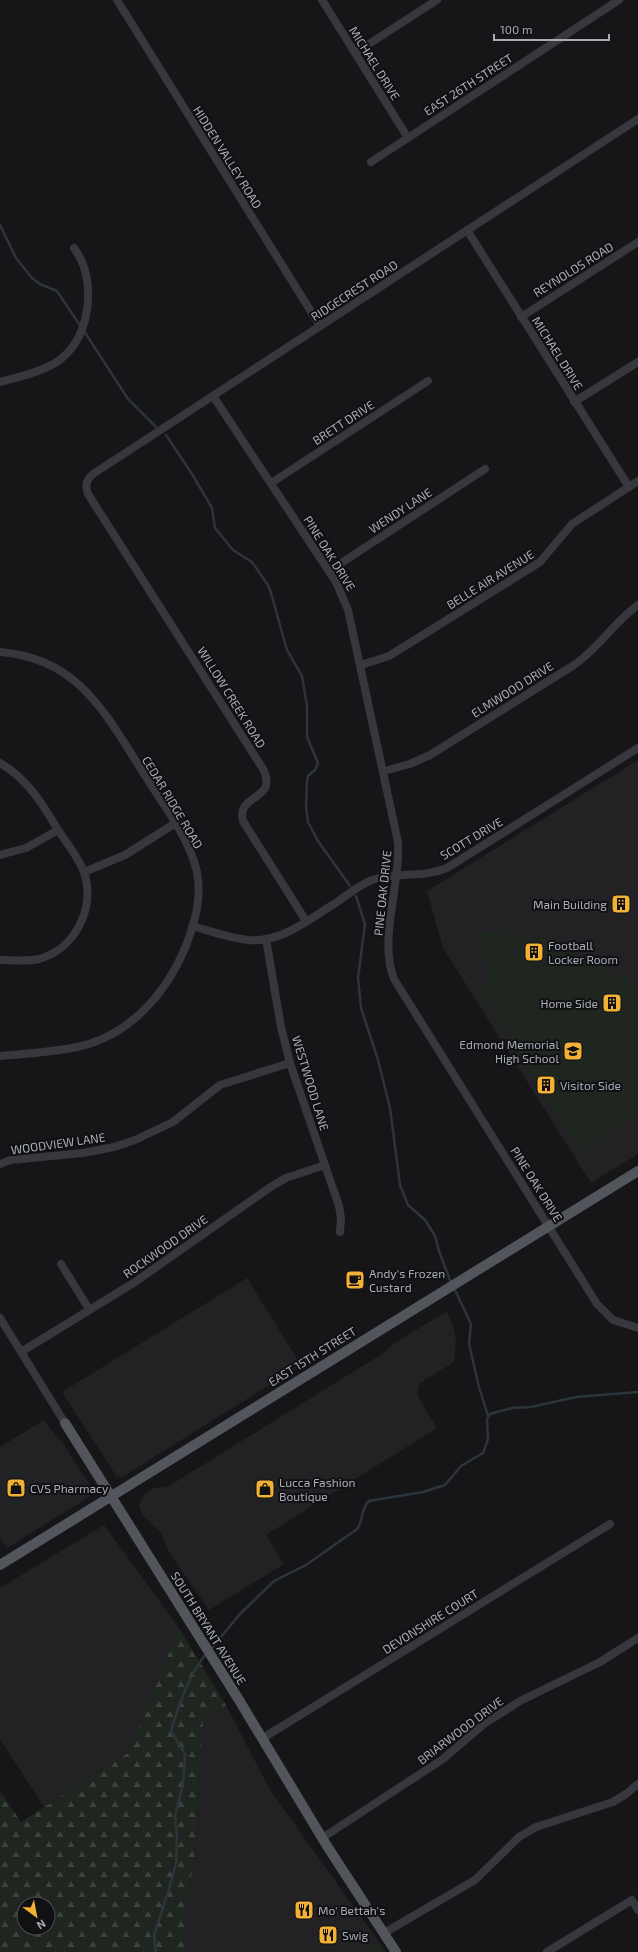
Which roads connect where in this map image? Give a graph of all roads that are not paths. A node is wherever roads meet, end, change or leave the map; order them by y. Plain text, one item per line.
1 (118, 0) edge
2 (322, 0) edge
3 (437, 0) edge
4 (619, 0) edge
5 (355, 53) junction
6 (638, 119) edge
7 (408, 138) junction
8 (371, 162) dead end
9 (467, 230) junction
10 (638, 242) edge
11 (74, 248) dead end
12 (521, 316) junction
13 (320, 326) junction
14 (638, 362) edge
15 (428, 381) dead end
16 (0, 382) edge
17 (214, 396) junction
18 (574, 402) junction
19 (485, 469) dead end
20 (638, 481) edge
21 (86, 483) joint
22 (271, 484) junction
23 (629, 487) junction
24 (329, 571) junction
25 (638, 605) edge
26 (0, 652) edge
27 (361, 665) junction
28 (638, 748) edge
29 (0, 763) edge
30 (384, 771) junction
31 (174, 824) junction
32 (58, 830) junction
33 (0, 855) edge
34 (84, 872) junction
35 (397, 875) junction
36 (306, 921) junction
37 (192, 926) junction
38 (266, 939) junction
39 (0, 960) edge
40 (0, 1056) edge
41 (290, 1063) junction
42 (0, 1164) edge
43 (325, 1165) junction
44 (638, 1170) edge
45 (548, 1226) junction
46 (340, 1232) dead end
47 (62, 1264) dead end
48 (89, 1309) junction
49 (0, 1318) edge
50 (638, 1328) edge
51 (21, 1352) junction
52 (65, 1423) joint
53 (111, 1496) junction
54 (610, 1524) dead end
55 (0, 1565) edge
56 (638, 1638) edge
57 (263, 1738) junction
58 (638, 1784) edge
59 (322, 1838) junction
60 (635, 1898) edge
61 (638, 1910) edge
62 (384, 1933) junction
63 (396, 1952) edge
64 (547, 1952) edge

1 - 13 street, HIDDEN VALLEY ROAD
2 - 5 street, MICHAEL DRIVE
3 - 5 street
4 - 7 street, EAST 26TH STREET
5 - 7 street, MICHAEL DRIVE
6 - 9 street, RIDGECREST ROAD
7 - 8 street, EAST 26TH STREET
9 - 12 street, MICHAEL DRIVE
9 - 13 street, RIDGECREST ROAD
10 - 12 street, REYNOLDS ROAD
11 - 16 street
12 - 18 street, MICHAEL DRIVE
13 - 17 street, RIDGECREST ROAD
14 - 18 street
15 - 22 street, BRETT DRIVE
17 - 21 street, RIDGECREST ROAD
17 - 22 street, PINE OAK DRIVE
18 - 23 street, MICHAEL DRIVE
19 - 24 street, WENDY LANE
20 - 23 street, BELLE AIR AVENUE
21 - 36 street, WILLOW CREEK ROAD
22 - 24 street, PINE OAK DRIVE
23 - 27 street, BELLE AIR AVENUE
24 - 27 street, PINE OAK DRIVE
25 - 30 street, ELMWOOD DRIVE
26 - 31 street, CEDAR RIDGE ROAD
27 - 30 street, PINE OAK DRIVE
28 - 35 street, SCOTT DRIVE
29 - 32 street
30 - 35 street, PINE OAK DRIVE
31 - 34 street
31 - 37 street, CEDAR RIDGE ROAD
32 - 33 street
32 - 34 street
34 - 39 street
35 - 36 street, SCOTT DRIVE
35 - 45 street, PINE OAK DRIVE
36 - 38 street, SCOTT DRIVE
37 - 38 street, SCOTT DRIVE
37 - 40 street, CEDAR RIDGE ROAD
38 - 41 street, WESTWOOD LANE
41 - 42 street, WOODVIEW LANE
41 - 43 street, WESTWOOD LANE
43 - 46 street, WESTWOOD LANE
43 - 48 street, ROCKWOOD DRIVE
44 - 45 main road, EAST 15TH STREET
45 - 50 street, PINE OAK DRIVE
45 - 53 main road, EAST 15TH STREET
47 - 48 street
48 - 51 street, ROCKWOOD DRIVE
49 - 51 street, SOUTH BRYANT AVENUE
51 - 52 street, SOUTH BRYANT AVENUE
52 - 53 main road, SOUTH BRYANT AVENUE
53 - 55 main road, EAST 15TH STREET
53 - 57 main road, SOUTH BRYANT AVENUE
54 - 57 street, DEVONSHIRE COURT
56 - 59 street, BRIARWOOD DRIVE
57 - 59 main road, SOUTH BRYANT AVENUE
58 - 62 street
59 - 62 main road, SOUTH BRYANT AVENUE
60 - 61 street
60 - 64 street
62 - 63 main road, SOUTH BRYANT AVENUE

